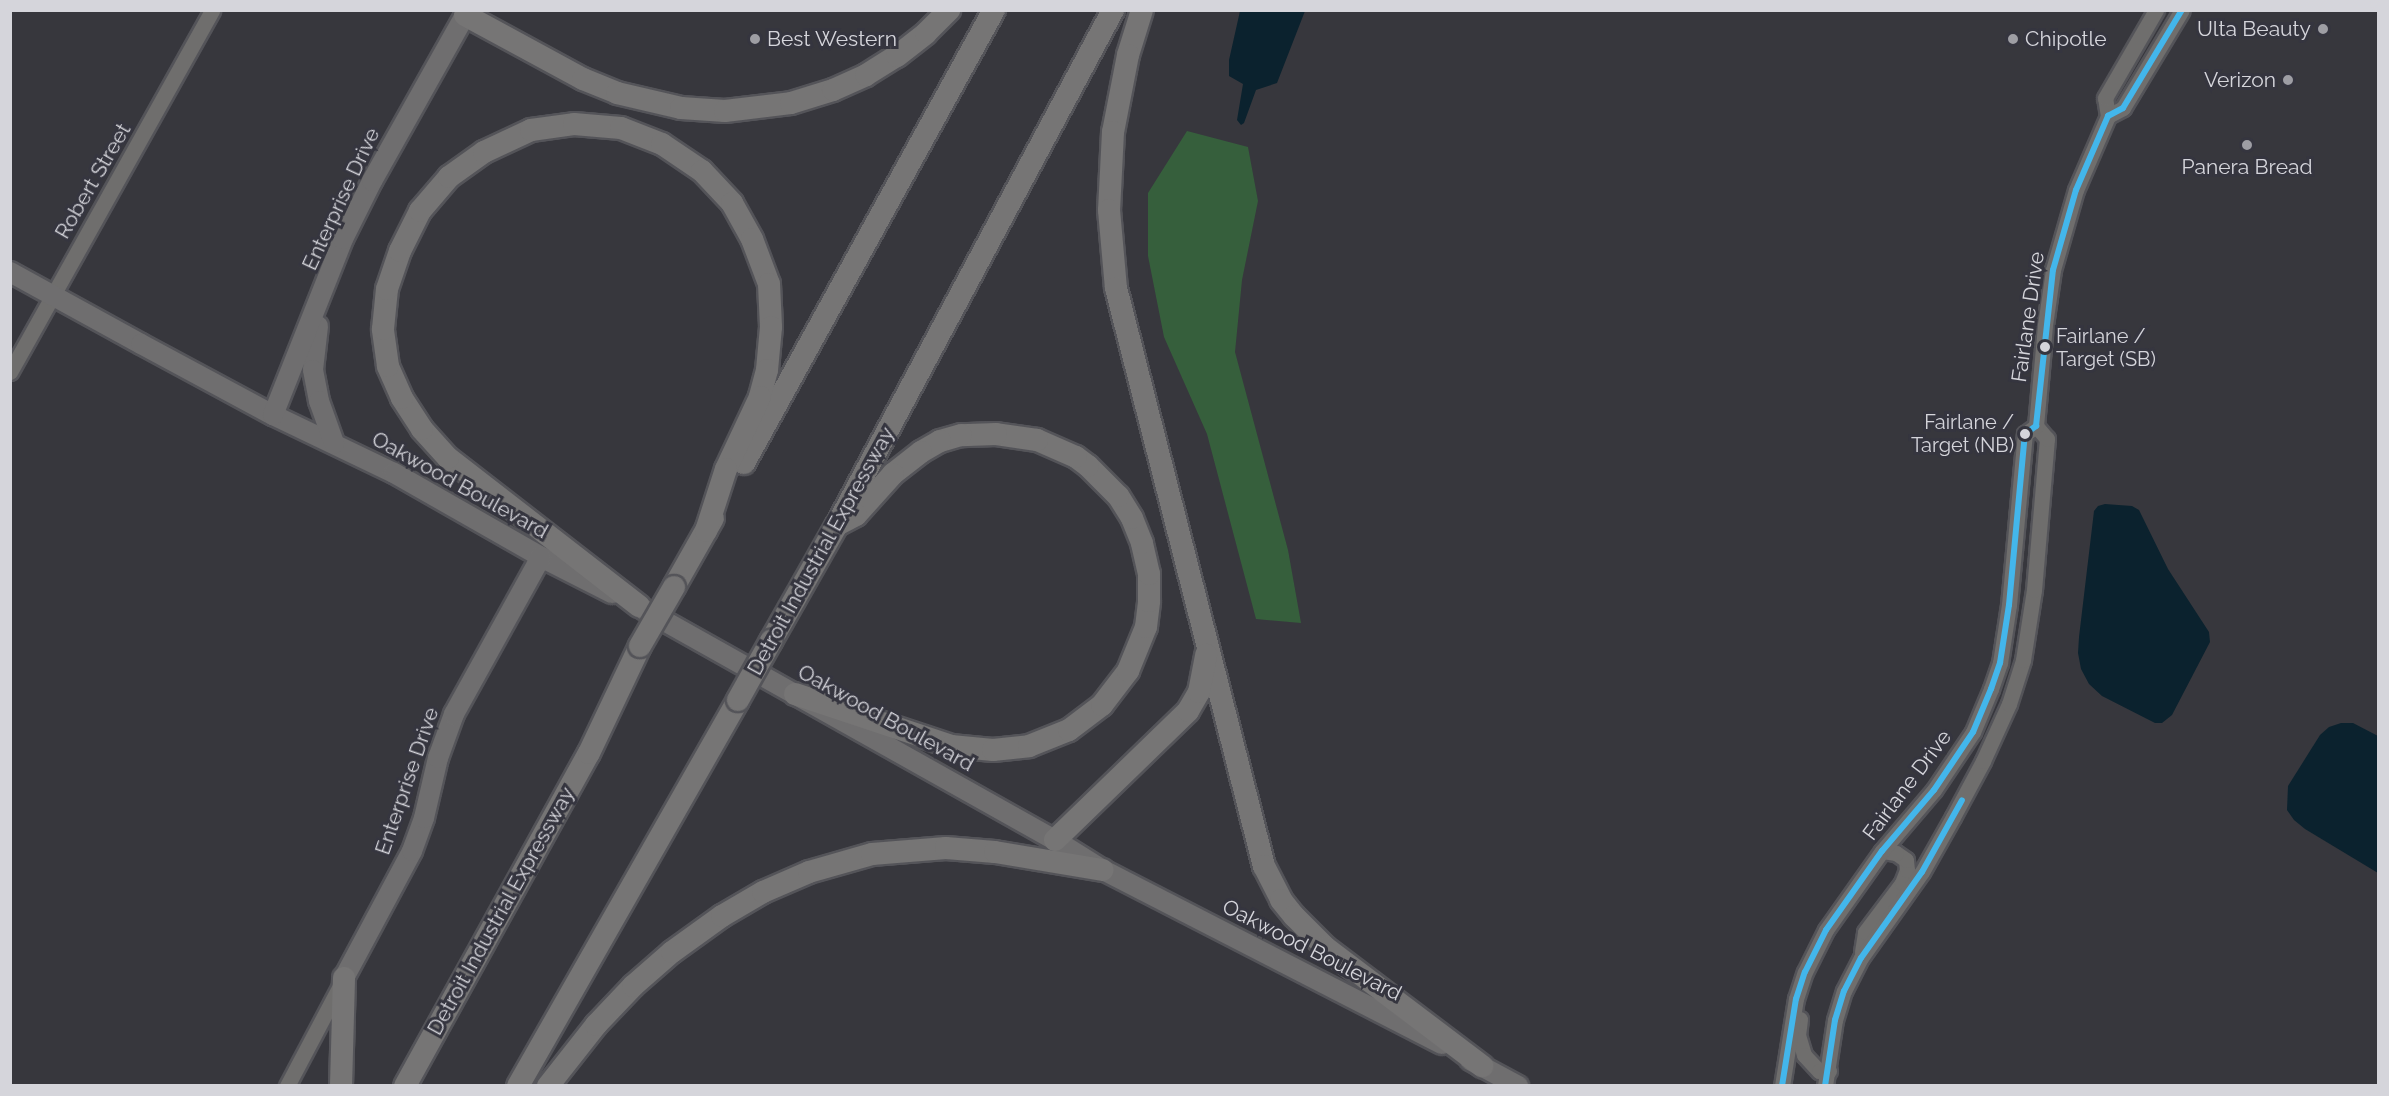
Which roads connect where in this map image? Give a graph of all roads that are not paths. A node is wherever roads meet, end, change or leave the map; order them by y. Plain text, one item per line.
1 (212, 10) edge
2 (949, 10) edge
3 (994, 10) edge
4 (1113, 10) edge
5 (1142, 10) edge
6 (2157, 10) edge
7 (2182, 10) edge
8 (466, 13) edge
9 (2108, 116) junction
10 (10, 272) edge
11 (329, 278) junction
12 (52, 295) junction
13 (10, 372) edge
14 (273, 414) junction
15 (2036, 426) junction
16 (334, 442) junction
17 (837, 525) junction
18 (706, 531) junction
19 (541, 557) junction
20 (639, 606) junction
21 (1207, 648) junction
22 (795, 694) junction
23 (1055, 840) junction
24 (1882, 851) junction
25 (1103, 870) junction
26 (1826, 930) junction
27 (1861, 958) junction
28 (344, 978) junction
29 (1482, 1066) junction
30 (1827, 1078) edge
31 (287, 1086) edge
32 (341, 1086) edge
33 (405, 1086) edge
34 (518, 1086) edge
35 (548, 1086) edge
36 (1518, 1086) edge
37 (1782, 1086) edge

1 - 12 street, Robert Street
2 - 8 highway
3 - 18 highway, Detroit Industrial Expressway
4 - 17 highway, Detroit Industrial Expressway
5 - 21 highway
6 - 9 street, Fairlane Drive
7 - 9 street, Fairlane Drive
8 - 11 main road, Enterprise Drive
9 - 15 street, Fairlane Drive
10 - 12 main road, Oakwood Boulevard
11 - 14 main road, Enterprise Drive
11 - 16 main road
12 - 13 street, Robert Street
12 - 14 main road, Oakwood Boulevard
14 - 16 main road, Oakwood Boulevard
15 - 24 street, Fairlane Drive
15 - 27 street, Fairlane Drive
16 - 19 main road, Oakwood Boulevard
17 - 22 highway
17 - 34 highway, Detroit Industrial Expressway, bridge
18 - 20 highway
18 - 33 highway, Detroit Industrial Expressway, bridge
19 - 20 main road, Oakwood Boulevard
19 - 28 main road, Enterprise Drive
20 - 22 main road, Oakwood Boulevard
21 - 23 highway
21 - 29 highway
22 - 23 main road, Oakwood Boulevard
23 - 25 main road, Oakwood Boulevard
24 - 26 street, Fairlane Drive
24 - 27 street
25 - 29 main road, Oakwood Boulevard
25 - 35 highway
26 - 30 street
26 - 37 street, Fairlane Drive
27 - 30 street, Fairlane Drive
28 - 31 street, Enterprise Drive
28 - 32 highway
29 - 36 main road, Oakwood Boulevard

